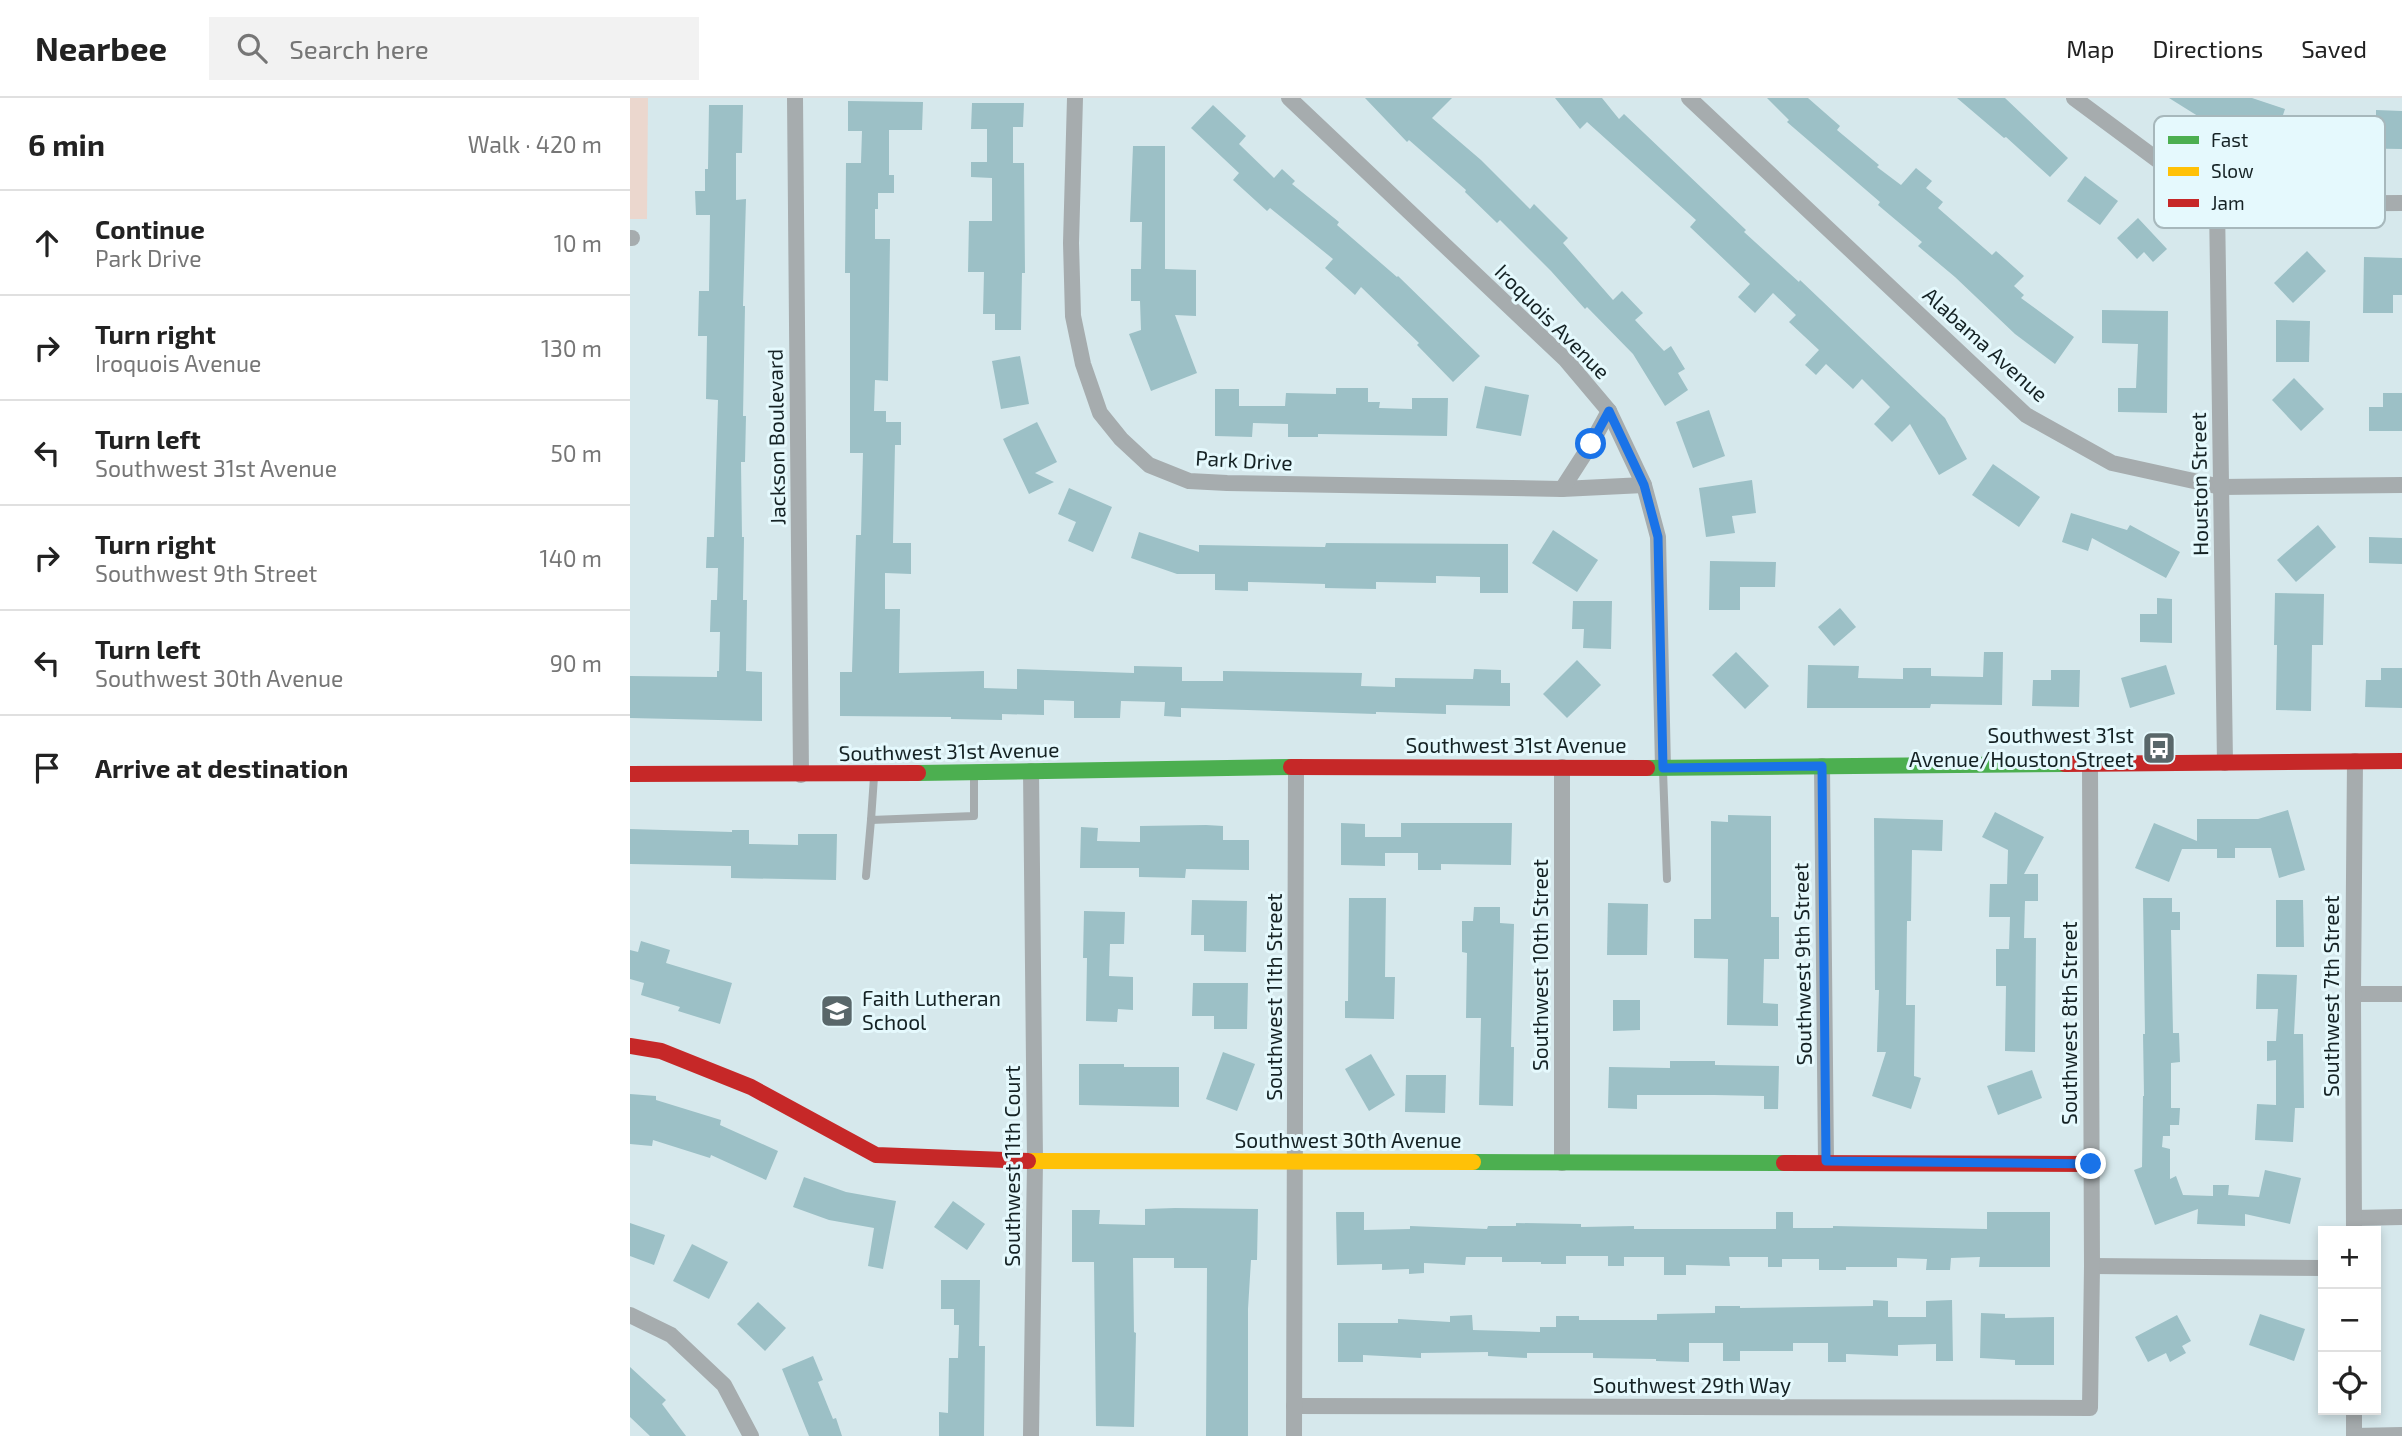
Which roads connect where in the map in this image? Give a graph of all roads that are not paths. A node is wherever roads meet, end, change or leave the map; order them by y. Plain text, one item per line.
1 (795, 98) edge
2 (1075, 98) edge
3 (1289, 98) edge
4 (1689, 98) edge
5 (2074, 98) edge
6 (2154, 157) edge
7 (2217, 228) edge
8 (1609, 411) junction
9 (1644, 485) junction
10 (2402, 485) edge
11 (2221, 487) junction
12 (1563, 489) junction
13 (2355, 761) junction
14 (2402, 761) edge
15 (2225, 762) junction
16 (2090, 764) junction
17 (1822, 766) junction
18 (1296, 767) junction
19 (1562, 767) junction
20 (1663, 768) junction
21 (1031, 771) junction
22 (974, 772) junction
23 (630, 774) edge
24 (874, 774) junction
25 (801, 775) junction
26 (871, 820) junction
27 (866, 876) dead end
28 (1667, 878) dead end
29 (2353, 994) junction
30 (2402, 994) edge
31 (630, 1046) edge
32 (1035, 1161) junction
33 (1826, 1161) junction
34 (1296, 1162) junction
35 (1562, 1163) junction
36 (2091, 1164) junction
37 (2402, 1217) edge
38 (2354, 1224) edge
39 (2092, 1266) junction
40 (2318, 1268) edge
41 (630, 1315) edge
42 (1294, 1406) junction
43 (2090, 1408) joint
44 (2354, 1415) edge
45 (2402, 1435) edge
46 (751, 1436) edge
47 (1031, 1436) edge
48 (1294, 1436) edge
49 (2354, 1436) edge

1 - 25 street, Jackson Boulevard
2 - 12 street, Park Drive
3 - 8 street, Iroquois Avenue
4 - 11 street, Alabama Avenue
5 - 6 street
7 - 11 street, Houston Street
8 - 9 street, Iroquois Avenue
8 - 12 street
9 - 12 street, Park Drive
9 - 20 street, Iroquois Avenue
10 - 11 street, Alabama Avenue
11 - 15 street, Houston Street
13 - 14 main road, Southwest 31st Avenue
13 - 15 main road, Southwest 31st Avenue
13 - 29 street, Southwest 7th Street
15 - 16 main road, Southwest 31st Avenue
16 - 17 main road, Southwest 31st Avenue
16 - 36 street, Southwest 8th Street
17 - 20 main road, Southwest 31st Avenue
17 - 33 street, Southwest 9th Street
18 - 19 main road, Southwest 31st Avenue
18 - 21 main road, Southwest 31st Avenue
18 - 34 street, Southwest 11th Street
19 - 20 main road, Southwest 31st Avenue
19 - 35 street, Southwest 10th Street
20 - 28 lane
21 - 22 main road, Southwest 31st Avenue
21 - 32 street, Southwest 11th Court
22 - 24 main road, Southwest 31st Avenue
22 - 26 lane
23 - 25 main road, Southwest 31st Avenue
24 - 25 main road, Southwest 31st Avenue
24 - 26 lane
26 - 27 lane
29 - 30 street
29 - 38 street, Southwest 7th Street
31 - 32 main road, Southwest 30th Avenue
32 - 34 main road, Southwest 30th Avenue
32 - 47 street, Southwest 11th Court
33 - 35 main road, Southwest 30th Avenue
33 - 36 main road, Southwest 30th Avenue
34 - 35 main road, Southwest 30th Avenue
34 - 42 street, Southwest 11th Street
36 - 39 street, Southwest 8th Street
37 - 38 street
39 - 40 street
39 - 43 street, Southwest 8th Street
41 - 46 street
42 - 43 street, Southwest 29th Way
42 - 48 street, Southwest 11th Street
44 - 49 street
45 - 49 street

